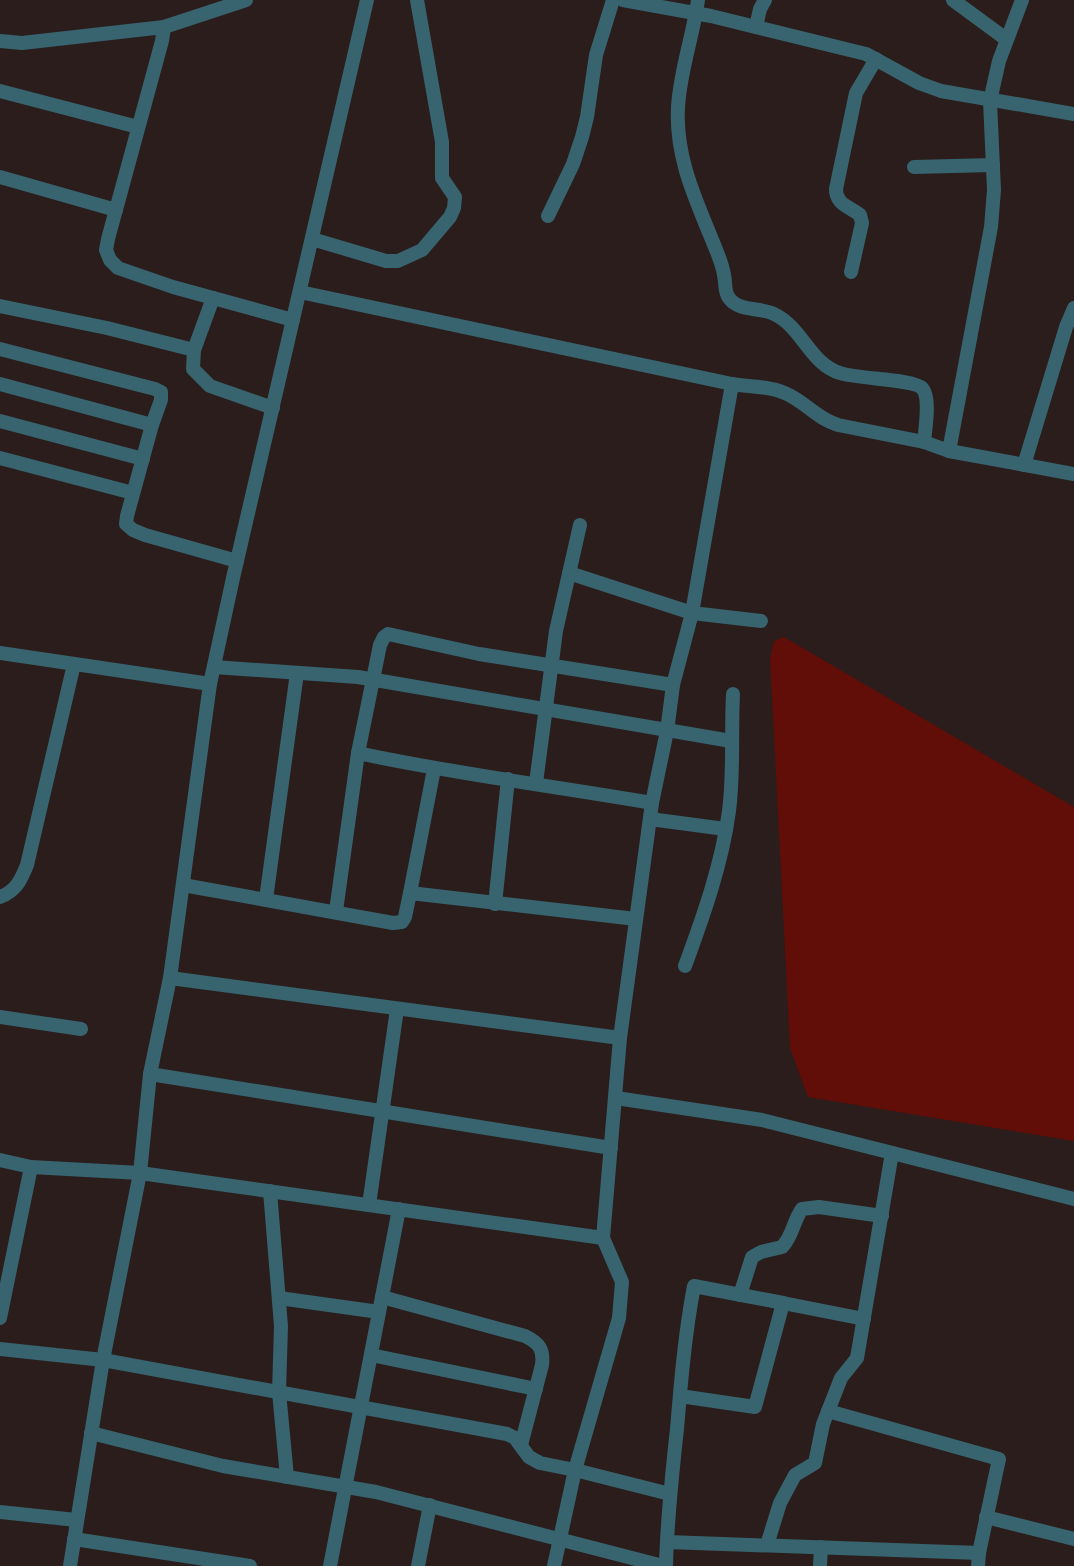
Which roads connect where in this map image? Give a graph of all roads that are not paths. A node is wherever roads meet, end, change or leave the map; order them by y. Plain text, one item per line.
1 (246, 0) edge
2 (367, 0) edge
3 (417, 0) edge
4 (613, 0) edge
5 (623, 0) edge
6 (765, 0) edge
7 (953, 0) edge
8 (1022, 0) edge
9 (697, 7) edge
10 (164, 27) junction
11 (756, 27) junction
12 (1006, 39) junction
13 (0, 41) edge
14 (876, 59) junction
15 (0, 91) edge
16 (990, 101) junction
17 (1074, 114) edge
18 (138, 127) junction
19 (993, 165) junction
20 (914, 167) dead end
21 (0, 177) edge
22 (116, 210) junction
23 (548, 216) dead end
24 (312, 239) junction
25 (851, 272) dead end
26 (300, 292) junction
27 (213, 298) junction
28 (0, 306) edge
29 (1074, 308) edge
30 (293, 320) junction
31 (1070, 328) edge
32 (0, 349) edge
33 (194, 350) junction
34 (0, 384) edge
35 (732, 384) junction
36 (273, 408) junction
37 (0, 421) edge
38 (152, 425) junction
39 (924, 442) junction
40 (949, 451) junction
41 (0, 458) edge
42 (143, 459) junction
43 (1024, 465) junction
44 (1074, 474) edge
45 (133, 493) junction
46 (580, 525) dead end
47 (237, 561) junction
48 (569, 573) junction
49 (692, 613) junction
50 (761, 621) dead end
51 (0, 653) edge
52 (74, 664) junction
53 (551, 666) junction
54 (214, 667) junction
55 (297, 673) junction
56 (374, 681) junction
57 (210, 684) junction
58 (673, 685) junction
59 (733, 694) dead end
60 (547, 709) junction
61 (667, 731) junction
62 (731, 741) junction
63 (358, 753) junction
64 (434, 769) junction
65 (508, 779) junction
66 (536, 783) junction
67 (652, 803) junction
68 (650, 819) junction
69 (725, 829) junction
70 (183, 885) junction
71 (410, 893) junction
72 (0, 897) edge
73 (266, 899) junction
74 (495, 904) junction
75 (336, 911) junction
76 (636, 919) junction
77 (685, 966) dead end
78 (170, 978) junction
79 (397, 1009) junction
80 (0, 1017) edge
81 (81, 1029) dead end
82 (620, 1038) junction
83 (150, 1074) junction
84 (616, 1098) junction
85 (383, 1111) junction
86 (611, 1148) junction
87 (892, 1153) junction
88 (0, 1160) edge
89 (31, 1167) junction
90 (140, 1173) junction
91 (270, 1191) junction
92 (1074, 1199) edge
93 (369, 1205) junction
94 (399, 1209) junction
95 (882, 1216) junction
96 (603, 1238) junction
97 (4, 1278) edge
98 (740, 1295) junction
99 (279, 1298) junction
100 (783, 1303) junction
101 (381, 1305) junction
102 (0, 1318) edge
103 (864, 1319) junction
104 (0, 1349) edge
105 (371, 1355) junction
106 (103, 1360) junction
107 (536, 1389) junction
108 (279, 1392) junction
109 (680, 1396) junction
110 (361, 1407) junction
111 (828, 1411) junction
112 (91, 1433) junction
113 (521, 1445) junction
114 (575, 1470) junction
115 (287, 1477) junction
116 (345, 1488) junction
117 (670, 1494) junction
118 (430, 1505) junction
119 (0, 1512) edge
120 (986, 1517) junction
121 (76, 1520) junction
122 (74, 1539) junction
123 (559, 1539) junction
124 (1074, 1539) edge
125 (667, 1542) junction
126 (767, 1545) junction
127 (821, 1547) junction
128 (978, 1560) edge
129 (70, 1566) edge
130 (250, 1566) edge
131 (330, 1566) edge
132 (418, 1566) edge
133 (554, 1566) edge
134 (665, 1566) edge
135 (820, 1566) edge

1 - 10 street
2 - 24 street
3 - 24 street
4 - 23 street
5 - 9 street
6 - 11 street
7 - 12 street
8 - 12 street
9 - 11 street
9 - 39 street
10 - 13 street
10 - 18 street
11 - 14 street
12 - 16 street
14 - 16 street
14 - 25 street
15 - 18 street
16 - 17 street
16 - 19 street
18 - 22 street
19 - 20 street
19 - 40 street
21 - 22 street
22 - 27 street
24 - 26 street
26 - 30 street
26 - 35 street
27 - 30 street
27 - 33 street
28 - 33 street
29 - 31 street
30 - 36 street
31 - 43 street
32 - 38 street
33 - 36 street
34 - 38 street
35 - 39 street
35 - 49 street
36 - 47 street
37 - 42 street
38 - 42 street
39 - 40 street
40 - 43 street
41 - 45 street
42 - 45 street
43 - 44 street
45 - 47 street
46 - 48 street
47 - 54 street
48 - 49 street
48 - 53 street
49 - 50 street
49 - 58 street
51 - 52 street
52 - 57 street
52 - 72 street
53 - 56 street
53 - 58 street
53 - 60 street
54 - 55 street
54 - 57 street
55 - 56 street
55 - 73 street
56 - 60 street
56 - 63 street
57 - 70 street
58 - 61 street
59 - 62 street
60 - 61 street
60 - 66 street
61 - 62 street
61 - 67 street
62 - 69 street
63 - 64 street
63 - 75 street
64 - 65 street
64 - 71 street
65 - 66 street
65 - 74 street
66 - 67 street
67 - 68 street
68 - 69 street
68 - 76 street
69 - 77 street
70 - 73 street
70 - 78 street
71 - 74 street
71 - 75 street
73 - 75 street
74 - 76 street
76 - 82 street
78 - 79 street
78 - 83 street
79 - 82 street
79 - 85 street
80 - 81 street
82 - 84 street
83 - 85 street
83 - 90 street
84 - 86 street
84 - 87 street
85 - 86 street
85 - 93 street
86 - 96 street
87 - 92 street
87 - 95 street
88 - 89 street
89 - 90 street
89 - 97 street
90 - 91 street
90 - 106 street
91 - 93 street
91 - 99 street
93 - 94 street
94 - 96 street
94 - 101 street
95 - 98 street
95 - 103 street
96 - 114 street
97 - 102 street
98 - 100 street
98 - 109 street
99 - 101 street
99 - 108 street
100 - 103 street
100 - 109 street
101 - 105 street
101 - 107 street
103 - 111 street
104 - 106 street
105 - 107 street
105 - 110 street
106 - 108 street
106 - 112 street
107 - 113 street
108 - 110 street
108 - 115 street
109 - 117 street
110 - 113 street
110 - 116 street
111 - 120 street
111 - 126 street
112 - 115 street
112 - 121 street
113 - 114 street
114 - 117 street
114 - 123 street
115 - 116 street
116 - 118 street
116 - 131 street
117 - 125 street
118 - 123 street
118 - 132 street
119 - 121 street
120 - 124 street
120 - 128 street
121 - 122 street
122 - 129 street
122 - 130 street
123 - 133 street
123 - 134 street
125 - 126 street
125 - 134 street
126 - 127 street
127 - 128 street
127 - 135 street

